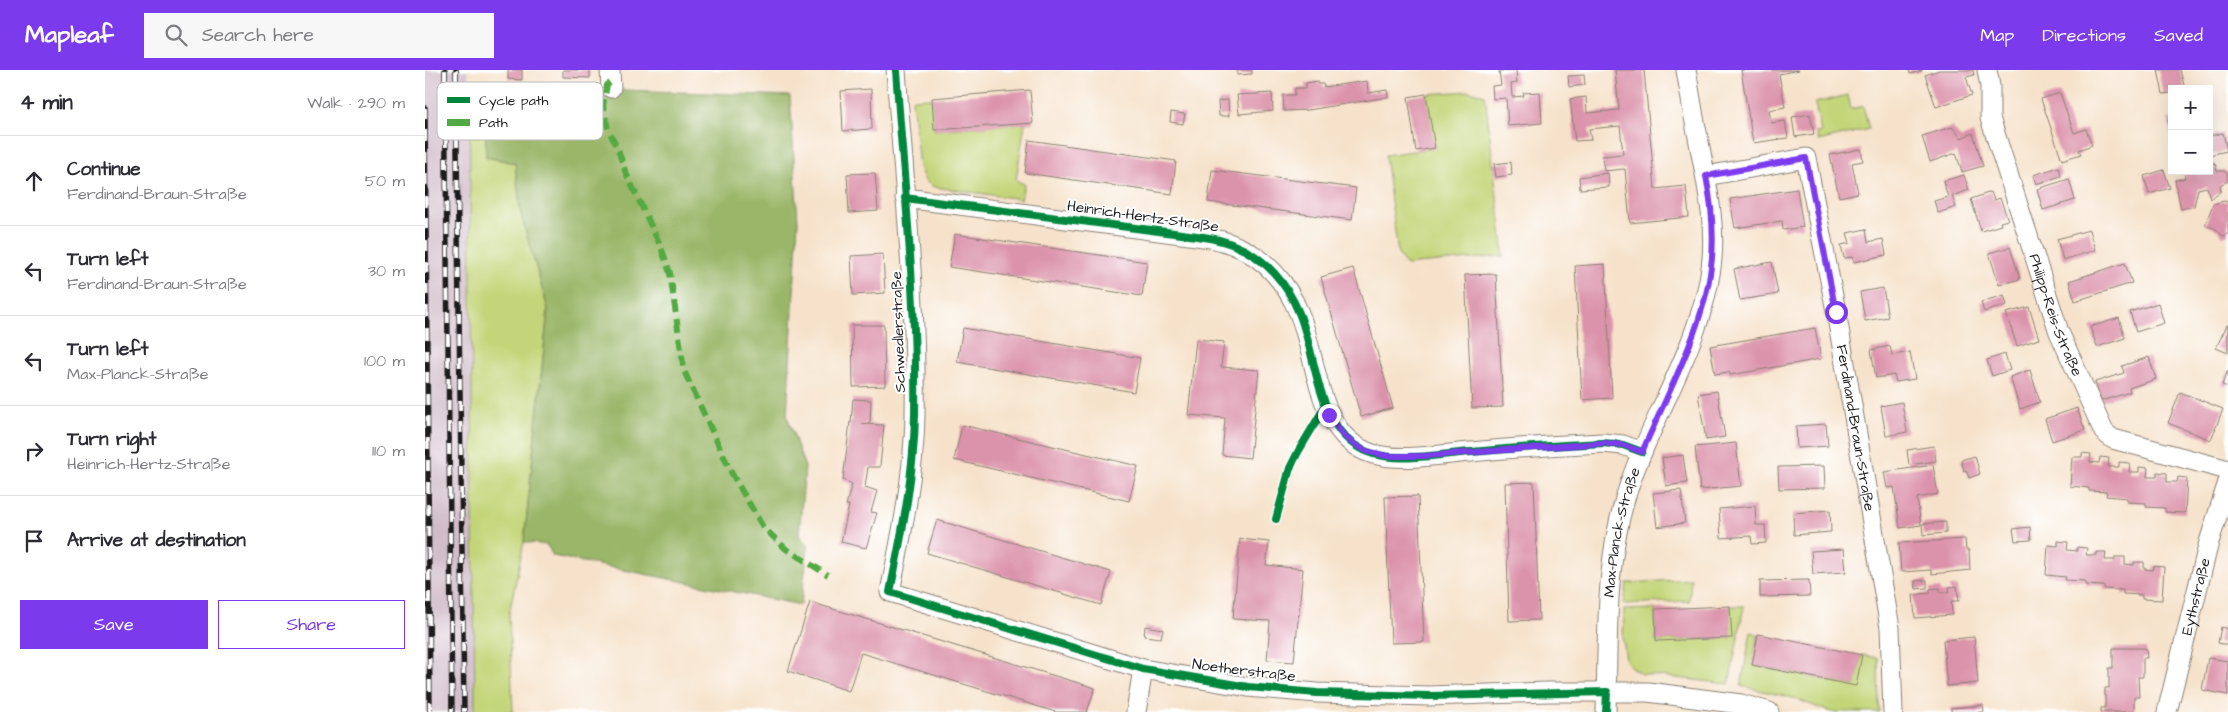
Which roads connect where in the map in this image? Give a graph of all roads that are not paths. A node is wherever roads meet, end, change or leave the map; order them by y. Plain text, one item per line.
1 (896, 70) edge
2 (1686, 70) edge
3 (1987, 70) edge
4 (1706, 176) junction
5 (905, 198) junction
6 (1642, 452) junction
7 (2228, 470) edge
8 (2228, 482) edge
9 (890, 592) joint
10 (1143, 669) junction
11 (1607, 692) junction
12 (1136, 712) edge
13 (1606, 712) edge
14 (1769, 712) edge
15 (1893, 712) edge
16 (2167, 712) edge

1 - 5 street, Schwedlerstraße
2 - 4 street, Max-Planck-Straße
3 - 7 street, Philipp-Reis-Straße
4 - 6 street, Max-Planck-Straße
4 - 15 street, Ferdinand-Braun-Straße
5 - 6 street, Heinrich-Hertz-Straße
5 - 9 street, Schwedlerstraße
6 - 11 street, Max-Planck-Straße
8 - 16 street, Eythstraße
9 - 10 street, Noetherstraße
10 - 11 street, Noetherstraße
10 - 12 street
11 - 13 street, Max-Planck-Straße
11 - 14 street, Noetherstraße

